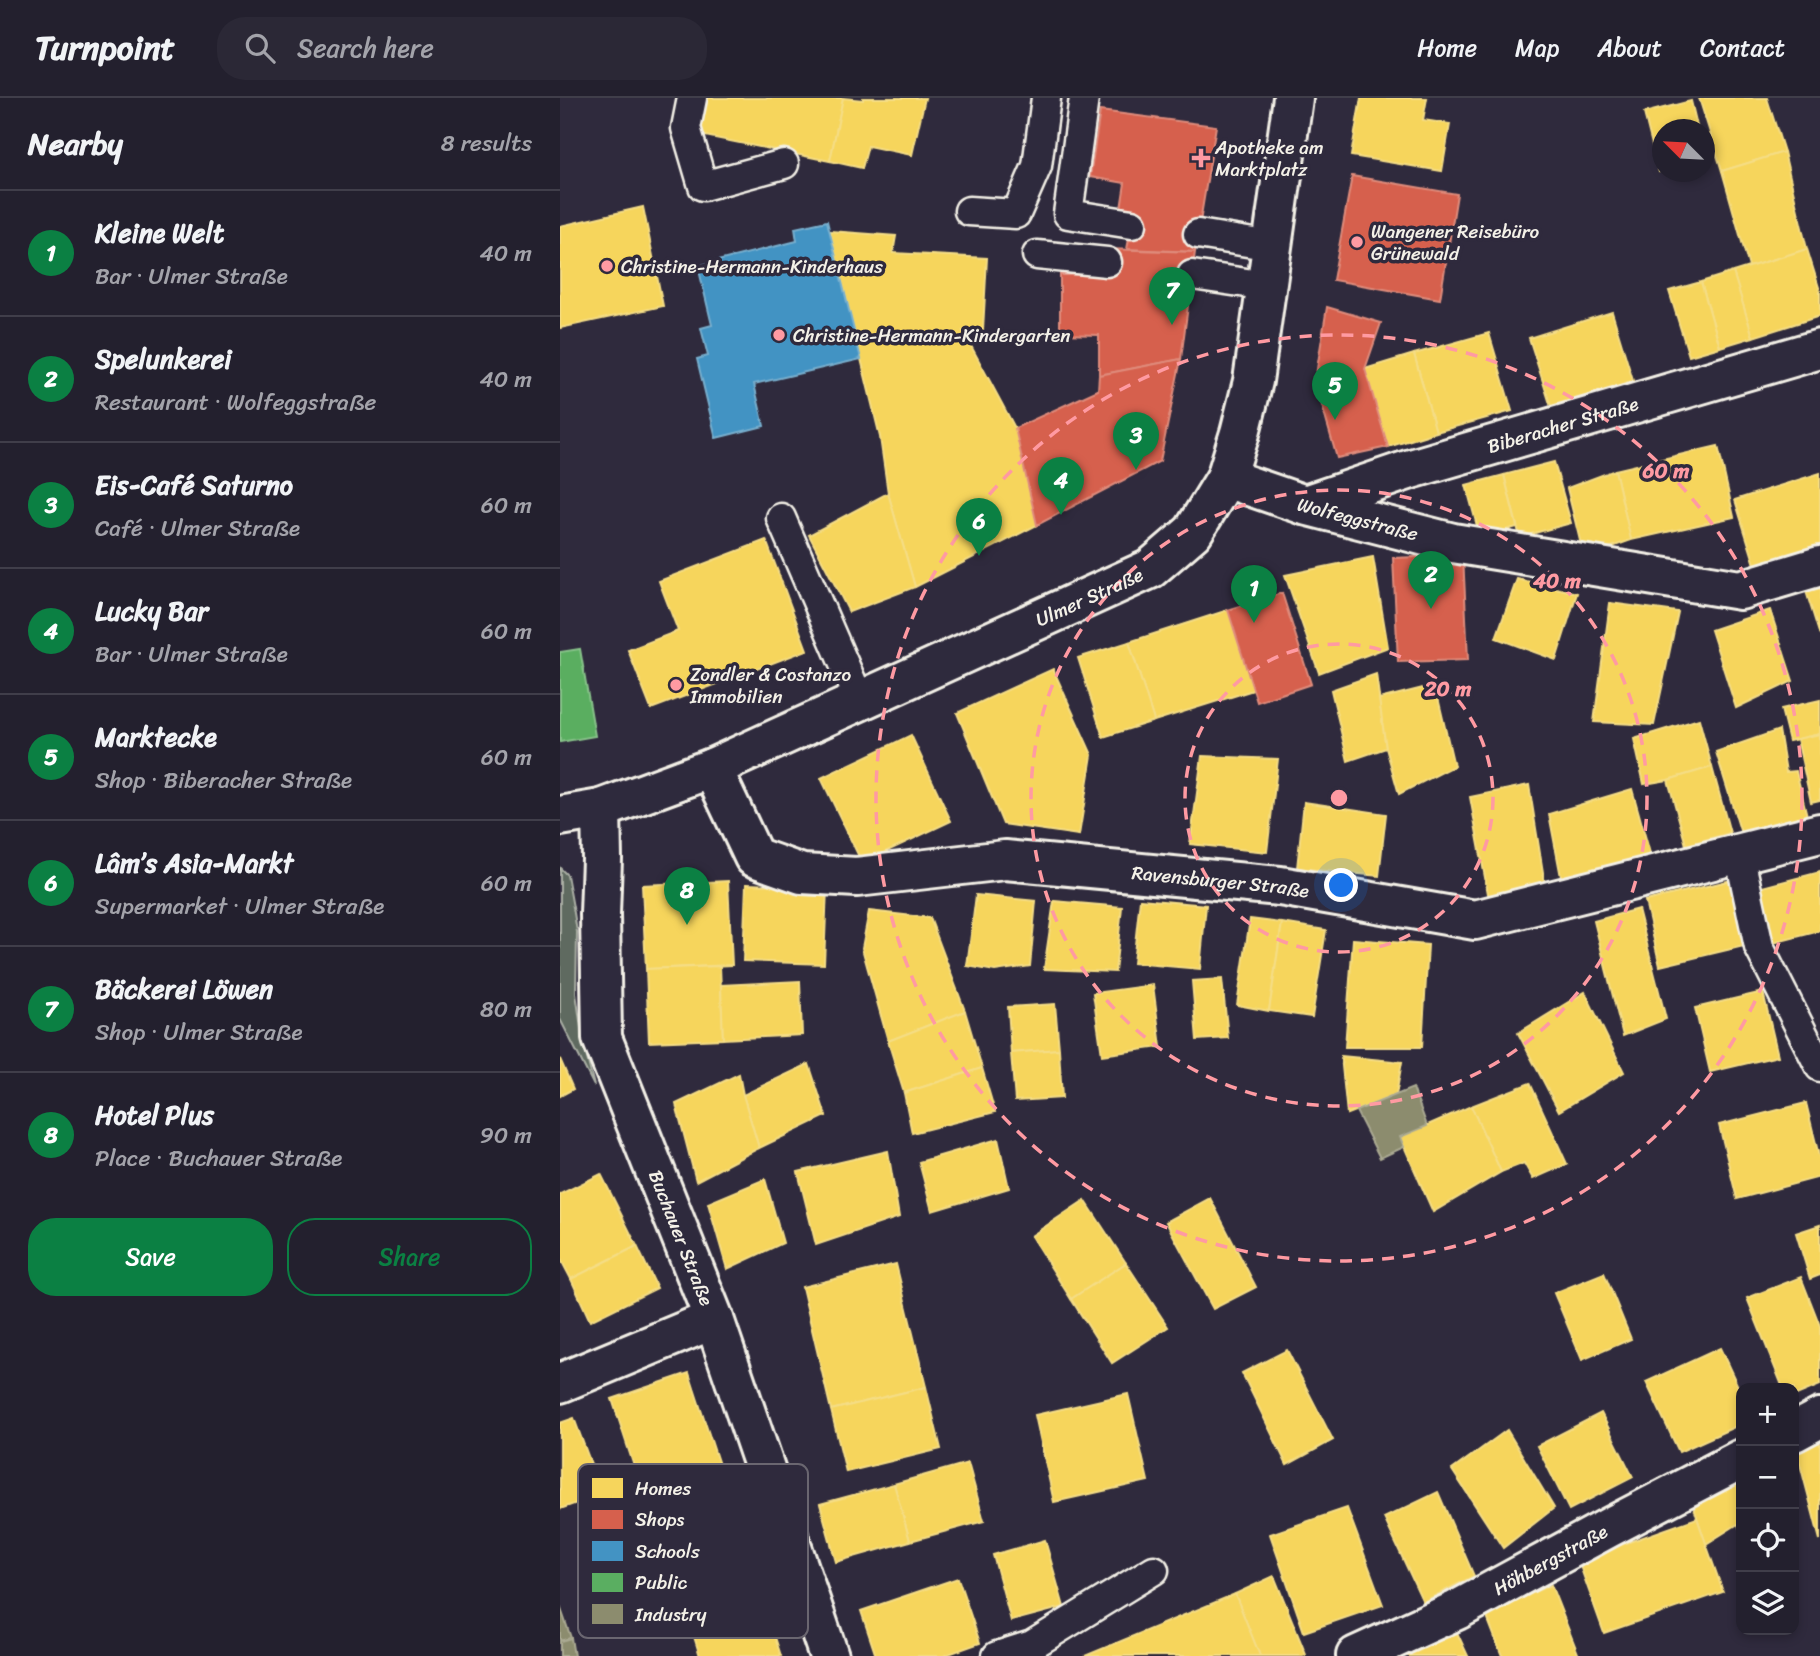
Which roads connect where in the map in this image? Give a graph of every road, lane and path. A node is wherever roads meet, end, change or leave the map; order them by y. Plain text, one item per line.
1 (692, 98) edge
2 (1046, 98) edge
3 (1084, 98) edge
4 (1293, 98) edge
5 (784, 164) dead end
6 (969, 211) dead end
7 (1132, 224) dead end
8 (1198, 234) dead end
9 (1272, 246) junction
10 (1037, 255) dead end
11 (1107, 262) dead end
12 (1192, 275) dead end
13 (1267, 286) junction
14 (1820, 349) edge
15 (1226, 478) junction
16 (1305, 505) junction
17 (781, 518) dead end
18 (1820, 566) edge
19 (860, 701) junction
20 (712, 768) junction
21 (600, 809) junction
22 (560, 816) edge
23 (1820, 833) edge
24 (1739, 853) junction
25 (1820, 1068) edge
26 (714, 1319) junction
27 (560, 1383) edge
28 (1820, 1418) edge
29 (1799, 1429) edge
30 (1736, 1462) edge
31 (763, 1464) edge
32 (1154, 1570) dead end
33 (808, 1594) edge
34 (829, 1656) edge
35 (997, 1656) edge
36 (1356, 1656) edge

1 - 5 lane
2 - 6 lane
3 - 7 lane
4 - 9 street, Ulmer Straße
8 - 9 lane
9 - 13 street, Ulmer Straße
10 - 11 lane
12 - 13 lane
13 - 15 street, Ulmer Straße
14 - 16 street, Biberacher Straße
15 - 16 street, Wolfeggstraße
15 - 19 street, Ulmer Straße
16 - 18 street, Wolfeggstraße
17 - 19 lane
19 - 20 street, Ulmer Straße
20 - 21 street, Ulmer Straße
20 - 24 street, Ravensburger Straße
21 - 22 street, Ulmer Straße
21 - 26 street, Buchauer Straße
23 - 24 street, Ravensburger Straße
24 - 25 lane
26 - 27 street
26 - 31 street, Buchauer Straße
28 - 29 street
30 - 36 street, Höhbergstraße
32 - 35 lane
33 - 34 street, Buchauer Straße

